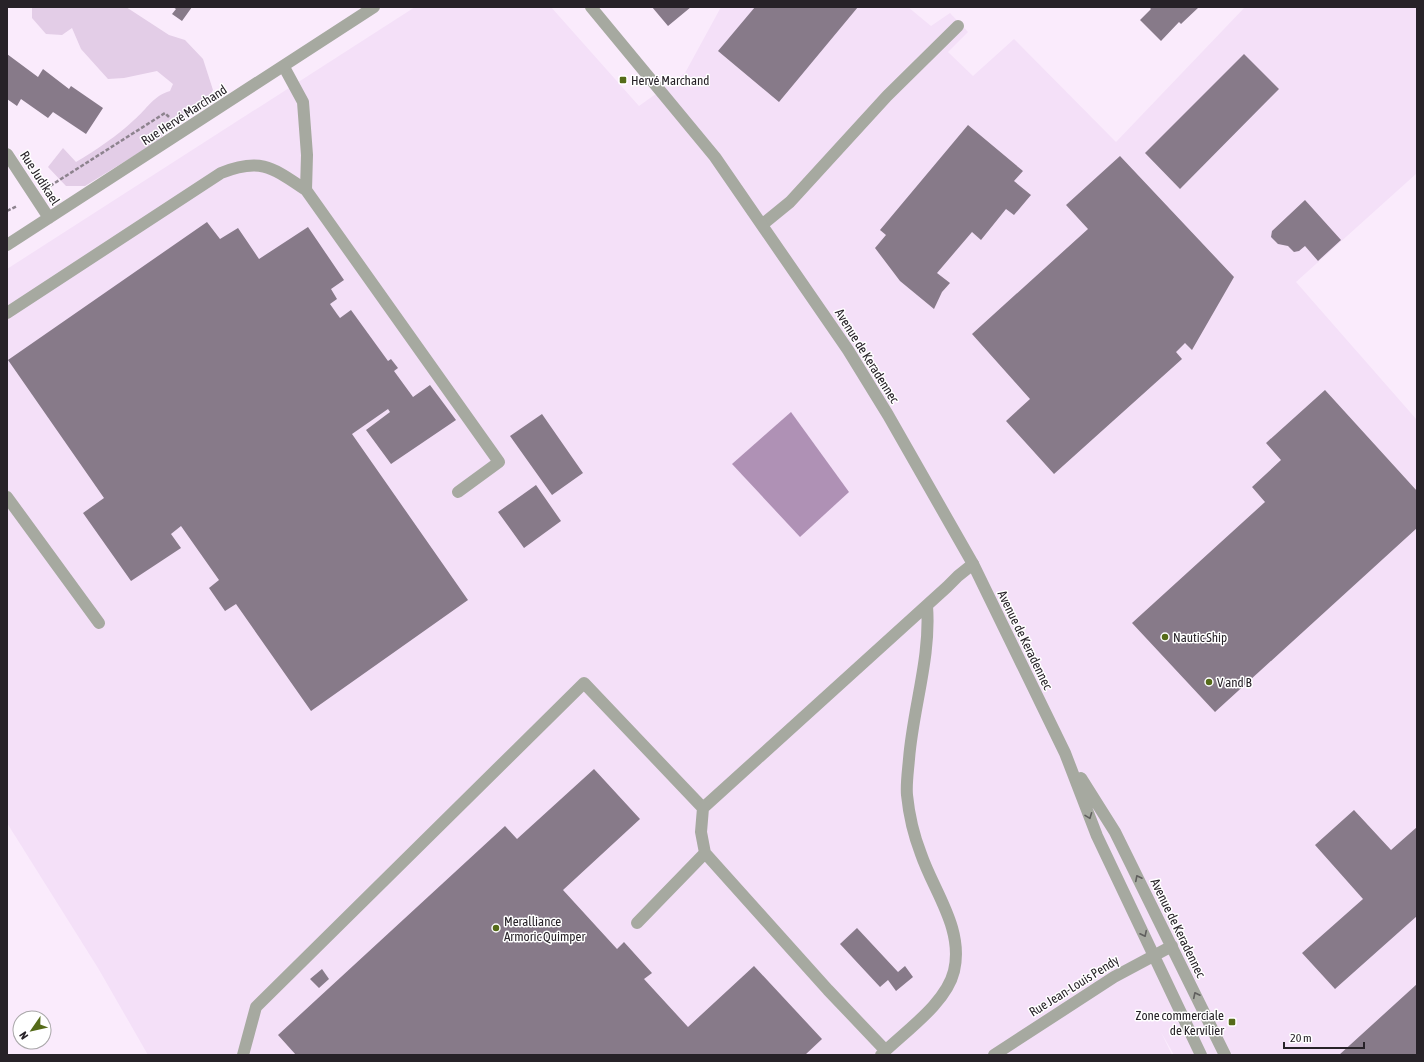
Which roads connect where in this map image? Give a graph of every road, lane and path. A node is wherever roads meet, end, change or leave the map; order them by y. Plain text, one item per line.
1 (374, 7) edge
2 (591, 7) edge
3 (958, 26) dead end
4 (284, 67) junction
5 (173, 120) dead end
6 (7, 154) edge
7 (306, 190) junction
8 (34, 196) junction
9 (49, 218) junction
10 (763, 224) junction
11 (7, 245) edge
12 (7, 313) edge
13 (458, 492) dead end
14 (7, 497) edge
15 (973, 564) junction
16 (927, 606) junction
17 (99, 622) dead end
18 (1065, 754) junction
19 (703, 808) junction
20 (705, 853) junction
21 (636, 923) dead end
22 (1172, 946) junction
23 (1154, 955) junction
24 (883, 1053) edge
25 (243, 1055) edge
26 (994, 1055) edge
27 (1201, 1055) edge
28 (1225, 1055) edge

1 - 4 street, Rue Hervé Marchand
2 - 10 street, Avenue de Keradennec
3 - 10 street
4 - 7 street
4 - 9 street, Rue Hervé Marchand
5 - 8 path, Rue Hervé Marchand
6 - 8 street, Rue Judikael
7 - 12 street
7 - 13 street
8 - 9 street, Rue Judikael
9 - 11 street, Rue Hervé Marchand
10 - 15 street, Avenue de Keradennec
14 - 17 street
15 - 16 street
15 - 18 street, Avenue de Keradennec
16 - 19 street
16 - 24 street
22 -> 18 street, Avenue de Keradennec
18 -> 23 street, Avenue de Keradennec
19 - 20 street
19 - 25 street
20 - 21 street
20 - 24 street
22 - 23 street, Rue Jean-Louis Pendy
28 -> 22 street, Avenue de Keradennec
23 - 26 street, Rue Jean-Louis Pendy
23 - 27 street, Avenue de Keradennec

